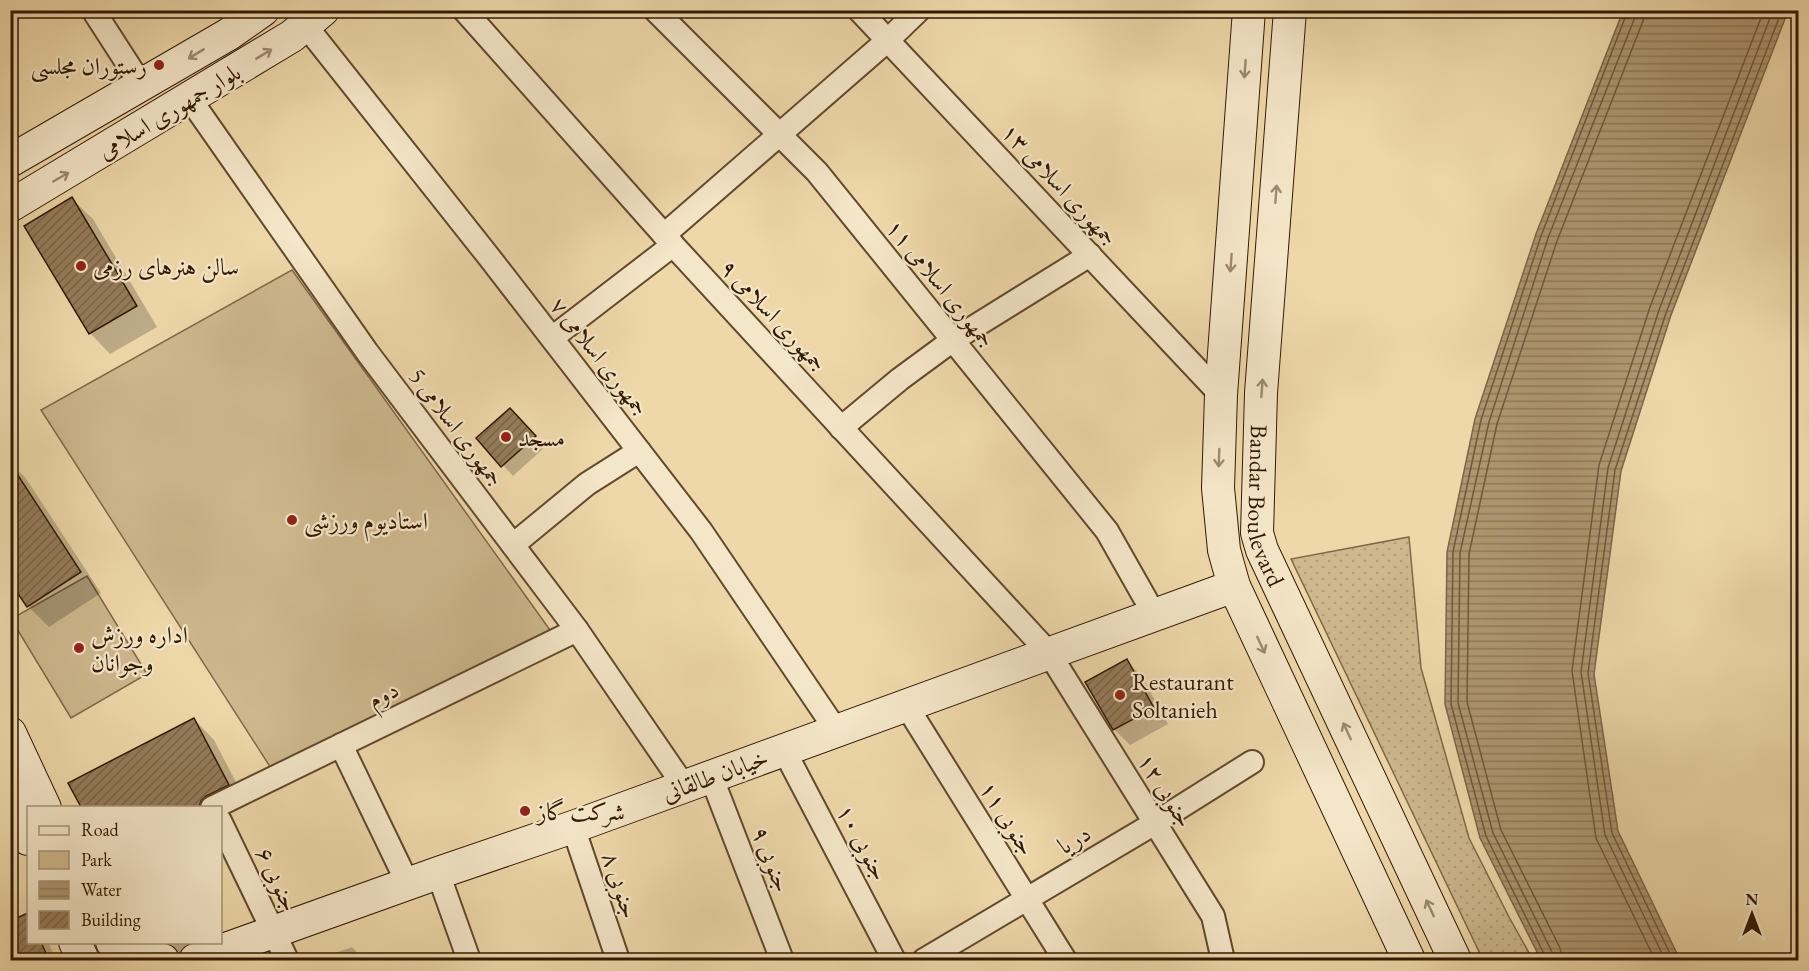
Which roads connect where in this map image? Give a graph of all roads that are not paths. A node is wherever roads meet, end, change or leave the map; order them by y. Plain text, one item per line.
1 (93, 10) edge
2 (263, 10) edge
3 (464, 10) edge
4 (655, 10) edge
5 (859, 10) edge
6 (919, 10) edge
7 (1249, 10) edge
8 (1290, 10) edge
9 (315, 18) edge
10 (888, 40) junction
11 (142, 86) junction
12 (190, 99) junction
13 (779, 135) junction
14 (10, 161) edge
15 (10, 206) edge
16 (668, 240) junction
17 (1090, 255) junction
18 (552, 338) junction
19 (953, 340) junction
20 (1221, 395) junction
21 (841, 428) junction
22 (639, 451) junction
23 (513, 545) junction
24 (1234, 586) junction
25 (1154, 614) junction
26 (577, 630) junction
27 (1049, 653) junction
28 (906, 705) junction
29 (836, 730) junction
30 (10, 733) edge
31 (341, 745) junction
32 (783, 750) junction
33 (1252, 762) dead end
34 (698, 781) junction
35 (10, 799) edge
36 (45, 806) edge
37 (222, 807) edge
38 (1155, 823) junction
39 (222, 826) edge
40 (573, 827) junction
41 (27, 837) edge
42 (438, 873) junction
43 (408, 884) junction
44 (1026, 899) junction
45 (273, 932) junction
46 (76, 944) edge
47 (107, 944) edge
48 (118, 944) edge
49 (83, 960) edge
50 (115, 960) edge
51 (163, 960) edge
52 (195, 960) edge
53 (287, 960) edge
54 (469, 960) edge
55 (618, 960) edge
56 (782, 960) edge
57 (894, 960) edge
58 (924, 960) edge
59 (1065, 960) edge
60 (1223, 960) edge
61 (1409, 960) edge
62 (1455, 960) edge

1 - 11 street
2 -> 11 main road, بلوار جمهوری اسلامی
3 - 16 street, جمهوری اسلامی ۹
4 - 13 street, جمهوری اسلامی ۱۱
5 - 10 street, جمهوری اسلامی ۱۳
6 - 10 street
7 -> 20 main road, Bandar Boulevard
62 -> 8 main road, Bandar Boulevard
12 -> 9 main road, بلوار جمهوری اسلامی
9 - 18 street, جمهوری اسلامی ۷
10 - 13 street
10 - 17 street, جمهوری اسلامی ۱۳
11 - 14 main road, بلوار جمهوری اسلامی
15 -> 12 main road, بلوار جمهوری اسلامی
12 - 23 street, جمهوری اسلامی 5
13 - 16 street
13 - 19 street, جمهوری اسلامی ۱۱
16 - 18 street
16 - 21 street, جمهوری اسلامی ۹
17 - 19 street
17 - 20 street, جمهوری اسلامی ۱۳
18 - 22 street, جمهوری اسلامی ۷
19 - 21 street
19 - 25 street, جمهوری اسلامی ۱۱
20 -> 24 main road, Bandar Boulevard
21 - 27 street, جمهوری اسلامی ۹
22 - 23 street
22 - 29 street, جمهوری اسلامی ۷
23 - 26 street, جمهوری اسلامی 5
24 - 25 main road, خیابان طالقانی
24 -> 61 main road, Bandar Boulevard
25 - 27 main road, خیابان طالقانی
26 - 31 street, دوم
26 - 34 street, جمهوری اسلامی 5
27 - 28 main road, خیابان طالقانی
27 - 38 street, ۱۲ جنوبی
28 - 29 main road, خیابان طالقانی
28 - 44 street, ۱۱ جنوبی
29 - 32 main road, خیابان طالقانی
30 - 36 main road
31 - 37 street, دوم
31 - 43 street
32 - 34 main road, خیابان طالقانی
32 - 57 street, ۱۰ جنوبی
33 - 38 street, دریا
34 - 40 main road, خیابان طالقانی
34 - 56 street, ۹ جنوبی
35 - 41 main road
38 - 44 street, دریا
38 - 60 street, ۱۲ جنوبی
39 - 45 street, ۶ جنوبی
40 - 42 main road, خیابان طالقانی
40 - 55 street, ۸ جنوبی
42 - 43 main road, خیابان طالقانی
42 - 54 street
43 - 45 main road, خیابان طالقانی
44 - 58 street, دریا
44 - 59 street, ۱۱ جنوبی
45 - 52 main road, خیابان طالقانی
45 - 53 street, ۶ جنوبی
46 - 49 main road
47 - 50 main road
48 - 51 main road

